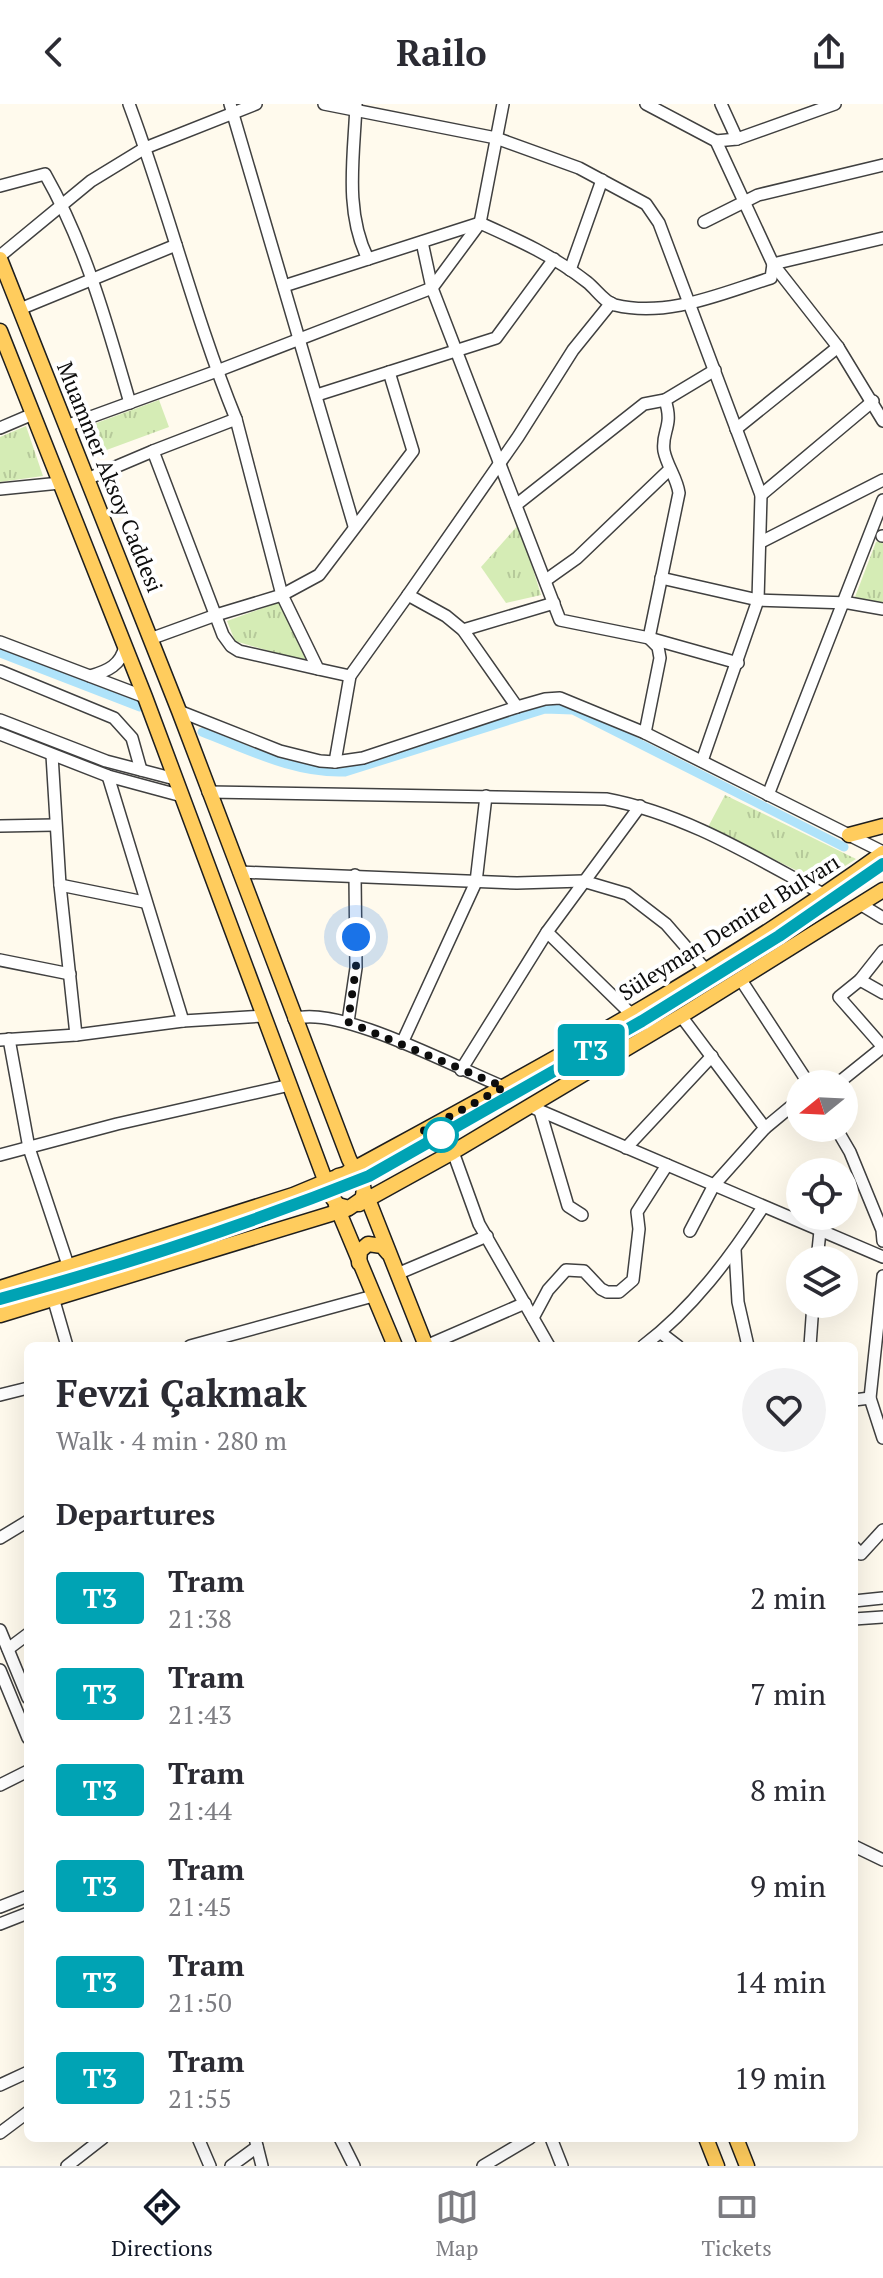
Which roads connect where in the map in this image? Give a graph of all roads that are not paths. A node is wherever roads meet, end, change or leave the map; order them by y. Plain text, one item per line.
1 (129, 104) edge
2 (256, 104) edge
3 (324, 104) edge
4 (503, 104) edge
5 (646, 104) edge
6 (721, 104) edge
7 (835, 104) edge
8 (356, 107) edge
9 (231, 109) edge
10 (496, 138) junction
11 (737, 139) junction
12 (716, 141) junction
13 (145, 148) junction
14 (883, 165) edge
15 (602, 180) junction
16 (0, 186) edge
17 (745, 201) junction
18 (63, 205) junction
19 (704, 222) dead end
20 (480, 223) junction
21 (883, 238) edge
22 (422, 242) junction
23 (176, 245) junction
24 (0, 258) edge
25 (368, 259) junction
26 (554, 259) junction
27 (773, 264) junction
28 (570, 270) junction
29 (94, 279) junction
30 (284, 286) junction
31 (432, 288) junction
32 (611, 303) junction
33 (691, 303) junction
34 (20, 309) junction
35 (1, 338) edge
36 (300, 339) junction
37 (838, 347) junction
38 (457, 351) junction
39 (715, 370) junction
40 (217, 371) junction
41 (389, 372) junction
42 (317, 395) junction
43 (665, 400) junction
44 (873, 401) junction
45 (130, 403) junction
46 (33, 414) junction
47 (236, 419) junction
48 (883, 421) edge
49 (66, 426) junction
50 (0, 428) edge
51 (736, 429) junction
52 (153, 451) junction
53 (500, 461) junction
54 (669, 470) junction
55 (87, 479) junction
56 (883, 480) edge
57 (60, 483) junction
58 (0, 489) edge
59 (761, 495) junction
60 (883, 500) edge
61 (516, 505) junction
62 (354, 526) junction
63 (761, 542) junction
64 (661, 578) junction
65 (546, 580) junction
66 (282, 595) junction
67 (408, 595) junction
68 (758, 600) junction
69 (554, 603) junction
70 (844, 603) junction
71 (883, 609) edge
72 (216, 615) junction
73 (463, 630) junction
74 (649, 638) junction
75 (150, 639) junction
76 (0, 642) edge
77 (125, 646) junction
78 (738, 663) junction
79 (318, 669) junction
80 (0, 671) edge
81 (90, 676) junction
82 (350, 676) junction
83 (145, 697) junction
84 (517, 707) junction
85 (179, 711) junction
86 (0, 720) edge
87 (645, 733) junction
88 (0, 734) edge
89 (52, 755) junction
90 (702, 761) junction
91 (335, 762) junction
92 (141, 770) junction
93 (108, 776) junction
94 (175, 779) junction
95 (208, 792) junction
96 (768, 795) junction
97 (182, 796) junction
98 (486, 796) junction
99 (640, 806) junction
100 (55, 825) junction
101 (0, 826) edge
102 (883, 826) edge
103 (849, 835) junction
104 (883, 852) edge
105 (239, 872) junction
106 (355, 875) junction
107 (583, 881) junction
108 (476, 882) junction
109 (60, 885) junction
110 (883, 890) edge
111 (825, 895) junction
112 (144, 902) junction
113 (860, 904) junction
114 (883, 918) edge
115 (547, 932) junction
116 (883, 951) edge
117 (0, 960) edge
118 (706, 970) junction
119 (70, 974) junction
120 (741, 980) junction
121 (860, 980) junction
122 (883, 993) edge
123 (632, 1015) junction
124 (263, 1016) junction
125 (681, 1016) junction
126 (294, 1019) junction
127 (183, 1021) junction
128 (348, 1022) junction
129 (76, 1035) junction
130 (4, 1039) edge
131 (402, 1043) junction
132 (883, 1047) edge
133 (712, 1056) junction
134 (461, 1070) junction
135 (800, 1070) edge
136 (854, 1070) edge
137 (290, 1085) junction
138 (504, 1087) junction
139 (534, 1108) junction
140 (786, 1111) edge
141 (334, 1121) junction
142 (765, 1128) junction
143 (306, 1130) junction
144 (844, 1142) edge
145 (29, 1148) junction
146 (626, 1148) junction
147 (453, 1152) junction
148 (0, 1155) edge
149 (667, 1165) junction
150 (714, 1185) junction
151 (347, 1190) junction
152 (763, 1207) junction
153 (582, 1215) dead end
154 (690, 1231) dead end
155 (820, 1231) junction
156 (487, 1236) junction
157 (883, 1241) edge
158 (818, 1246) edge
159 (735, 1250) junction
160 (388, 1253) junction
161 (883, 1257) edge
162 (360, 1265) junction
163 (69, 1268) junction
164 (397, 1274) junction
165 (883, 1276) edge
166 (0, 1288) edge
167 (373, 1296) junction
168 (54, 1301) junction
169 (525, 1303) junction
170 (0, 1315) edge
171 (533, 1318) junction
172 (812, 1318) edge
173 (661, 1333) junction
174 (66, 1342) edge
175 (205, 1342) edge
176 (393, 1342) edge
177 (424, 1342) edge
178 (435, 1342) edge
179 (547, 1342) edge
180 (649, 1342) edge
181 (662, 1342) edge
182 (673, 1342) edge
183 (747, 1342) edge
184 (810, 1342) edge
185 (24, 1389) edge
186 (0, 1395) edge
187 (870, 1398) junction
188 (858, 1400) edge
189 (883, 1438) edge
190 (24, 1523) edge
191 (883, 1530) edge
192 (0, 1538) edge
193 (858, 1551) edge
194 (883, 1598) edge
195 (858, 1604) edge
196 (883, 1617) edge
197 (858, 1619) edge
198 (0, 1630) edge
199 (24, 1637) edge
200 (8, 1649) junction
201 (0, 1670) edge
202 (24, 1688) edge
203 (24, 1728) edge
204 (24, 1773) edge
205 (0, 1785) edge
206 (858, 1848) edge
207 (883, 1860) edge
208 (24, 1898) edge
209 (0, 1907) edge
210 (24, 1915) edge
211 (0, 1924) edge
212 (24, 2074) edge
213 (0, 2085) edge
214 (24, 2115) edge
215 (0, 2133) edge
216 (98, 2142) edge
217 (200, 2142) edge
218 (256, 2142) edge
219 (342, 2142) edge
220 (523, 2142) edge
221 (553, 2142) edge
222 (708, 2142) edge
223 (738, 2142) edge
224 (67, 2166) edge
225 (210, 2166) edge
226 (231, 2166) edge
227 (262, 2166) edge
228 (354, 2166) edge
229 (483, 2166) edge
230 (562, 2166) edge
231 (717, 2166) edge
232 (747, 2166) edge

1 - 13 street
2 - 9 street
3 - 8 street
4 - 10 street
5 - 12 street
6 - 11 street
7 - 11 street
8 - 10 street
8 - 25 street
9 - 13 street
9 - 30 street
10 - 15 street
10 - 20 street
11 - 12 street
12 - 17 street
13 - 18 street
13 - 23 street
14 - 17 street
15 - 28 street
15 - 33 street
16 - 18 street
17 - 19 street
17 - 27 street
18 - 24 street
18 - 29 street
20 - 22 street
20 - 26 street
20 - 31 street
21 - 27 street
22 - 25 street
22 - 31 street
23 - 29 street
23 - 40 street
24 - 34 main road, Muammer Aksoy Caddesi
25 - 30 street
26 - 28 street
26 - 38 street
27 - 33 street
27 - 37 street
28 - 32 street
29 - 34 street
29 - 45 street
30 - 36 street
31 - 36 street
31 - 38 street
32 - 33 street
32 - 53 street
33 - 39 street
34 - 49 main road, Muammer Aksoy Caddesi
35 - 46 main road
36 - 40 street
36 - 42 street
37 - 44 street
37 - 51 street
38 - 41 street
38 - 53 street
39 - 43 street
39 - 51 street
40 - 45 street
40 - 47 street
41 - 42 street
41 - 62 street
42 - 62 street
43 - 54 street
43 - 61 street
44 - 48 street
44 - 59 street
45 - 49 street
46 - 50 street
46 - 57 main road
47 - 52 street
47 - 66 street
49 - 55 main road, Muammer Aksoy Caddesi
51 - 59 street
52 - 55 street
52 - 72 street
53 - 61 street
53 - 67 street
54 - 64 street
54 - 65 street
55 - 75 main road, Muammer Aksoy Caddesi
56 - 63 street
57 - 58 street
57 - 77 main road
59 - 63 street
60 - 70 street
61 - 65 street
62 - 66 street
63 - 68 street
64 - 68 street
64 - 74 street
65 - 69 street
66 - 72 street
66 - 79 street
67 - 73 street
67 - 82 street
68 - 70 street
68 - 78 street
69 - 73 street
69 - 74 street
70 - 71 street
70 - 96 street
72 - 75 street
72 - 79 street
73 - 84 street
74 - 78 street
74 - 87 street
75 - 85 main road, Muammer Aksoy Caddesi
76 - 81 street
77 - 81 street
77 - 83 main road
78 - 90 street
79 - 82 street
80 - 92 street
81 - 83 street
82 - 91 street
83 - 85 main road
83 - 94 main road
84 - 87 street
84 - 91 street
85 - 91 street
85 - 95 main road, Muammer Aksoy Caddesi
86 - 92 street
87 - 90 street
88 - 89 street
89 - 93 street
89 - 100 street
90 - 96 street
92 - 94 street
93 - 97 street
93 - 112 street
94 - 97 main road
95 - 98 street
95 - 105 main road, Muammer Aksoy Caddesi
96 - 103 street
97 - 124 main road
98 - 99 street
98 - 108 street
99 - 107 street
99 - 111 street
100 - 101 street
100 - 109 street
102 - 103 main road
103 - 104 street
104 - 111 main road, Süleyman Demirel Bulvarı
105 - 106 street
105 - 126 main road, Muammer Aksoy Caddesi
106 - 108 street
106 - 128 street
107 - 108 street
107 - 115 street
107 - 118 street
108 - 131 street
109 - 112 street
109 - 119 street
110 - 113 main road, Süleyman Demirel Bulvarı
111 - 118 main road, Süleyman Demirel Bulvarı
112 - 127 street
113 - 114 street
113 - 120 main road, Süleyman Demirel Bulvarı
115 - 123 street
115 - 134 street
116 - 121 street
117 - 119 street
118 - 123 main road, Süleyman Demirel Bulvarı
119 - 129 street
120 - 125 main road, Süleyman Demirel Bulvarı
120 - 135 street
121 - 122 street
121 - 132 street
123 - 138 main road, Süleyman Demirel Bulvarı
124 - 127 street
124 - 137 main road
125 - 133 street
125 - 139 main road, Süleyman Demirel Bulvarı
126 - 128 street
126 - 141 main road, Muammer Aksoy Caddesi
127 - 129 street
128 - 131 street
129 - 130 street
130 - 145 street
131 - 134 street
132 - 136 street
133 - 142 street
133 - 146 street
134 - 138 street
137 - 143 main road
137 - 145 street
138 - 151 main road, Süleyman Demirel Bulvarı
139 - 146 street
139 - 147 main road, Süleyman Demirel Bulvarı
139 - 153 street
140 - 142 street
141 - 143 main road
141 - 151 main road, Muammer Aksoy Caddesi
142 - 150 street
143 - 151 main road
144 - 157 street
145 - 148 street
145 - 163 street
146 - 149 street
147 - 151 main road, Süleyman Demirel Bulvarı
147 - 156 street
149 - 150 street
149 - 171 street
150 - 152 street
150 - 154 street
151 - 160 main road
151 - 162 main road
151 - 163 main road, Süleyman Demirel Bulvarı
151 - 168 main road, Süleyman Demirel Bulvarı
152 - 155 street
152 - 159 street
155 - 158 street
155 - 161 street
156 - 164 street
156 - 169 street
159 - 173 street
159 - 183 street
160 - 162 main road
160 - 164 main road
162 - 167 main road
163 - 166 main road, Süleyman Demirel Bulvarı
164 - 177 main road
165 - 187 street
167 - 175 street
167 - 176 main road
168 - 170 main road, Süleyman Demirel Bulvarı
168 - 174 street
169 - 171 street
169 - 178 street
171 - 179 street
172 - 184 street
173 - 180 street
173 - 181 street
173 - 182 street
185 - 186 street
187 - 188 street
187 - 189 street
190 - 192 street
191 - 193 street
194 - 195 street
196 - 197 street
198 - 200 street
199 - 200 street
200 - 202 street
201 - 203 street
204 - 205 street
206 - 207 street
208 - 209 street
210 - 211 street
212 - 213 street
214 - 215 street
216 - 224 street
217 - 225 street
218 - 226 street
218 - 227 street
219 - 228 street
220 - 229 street
221 - 230 street
222 - 231 main road
223 - 232 main road

